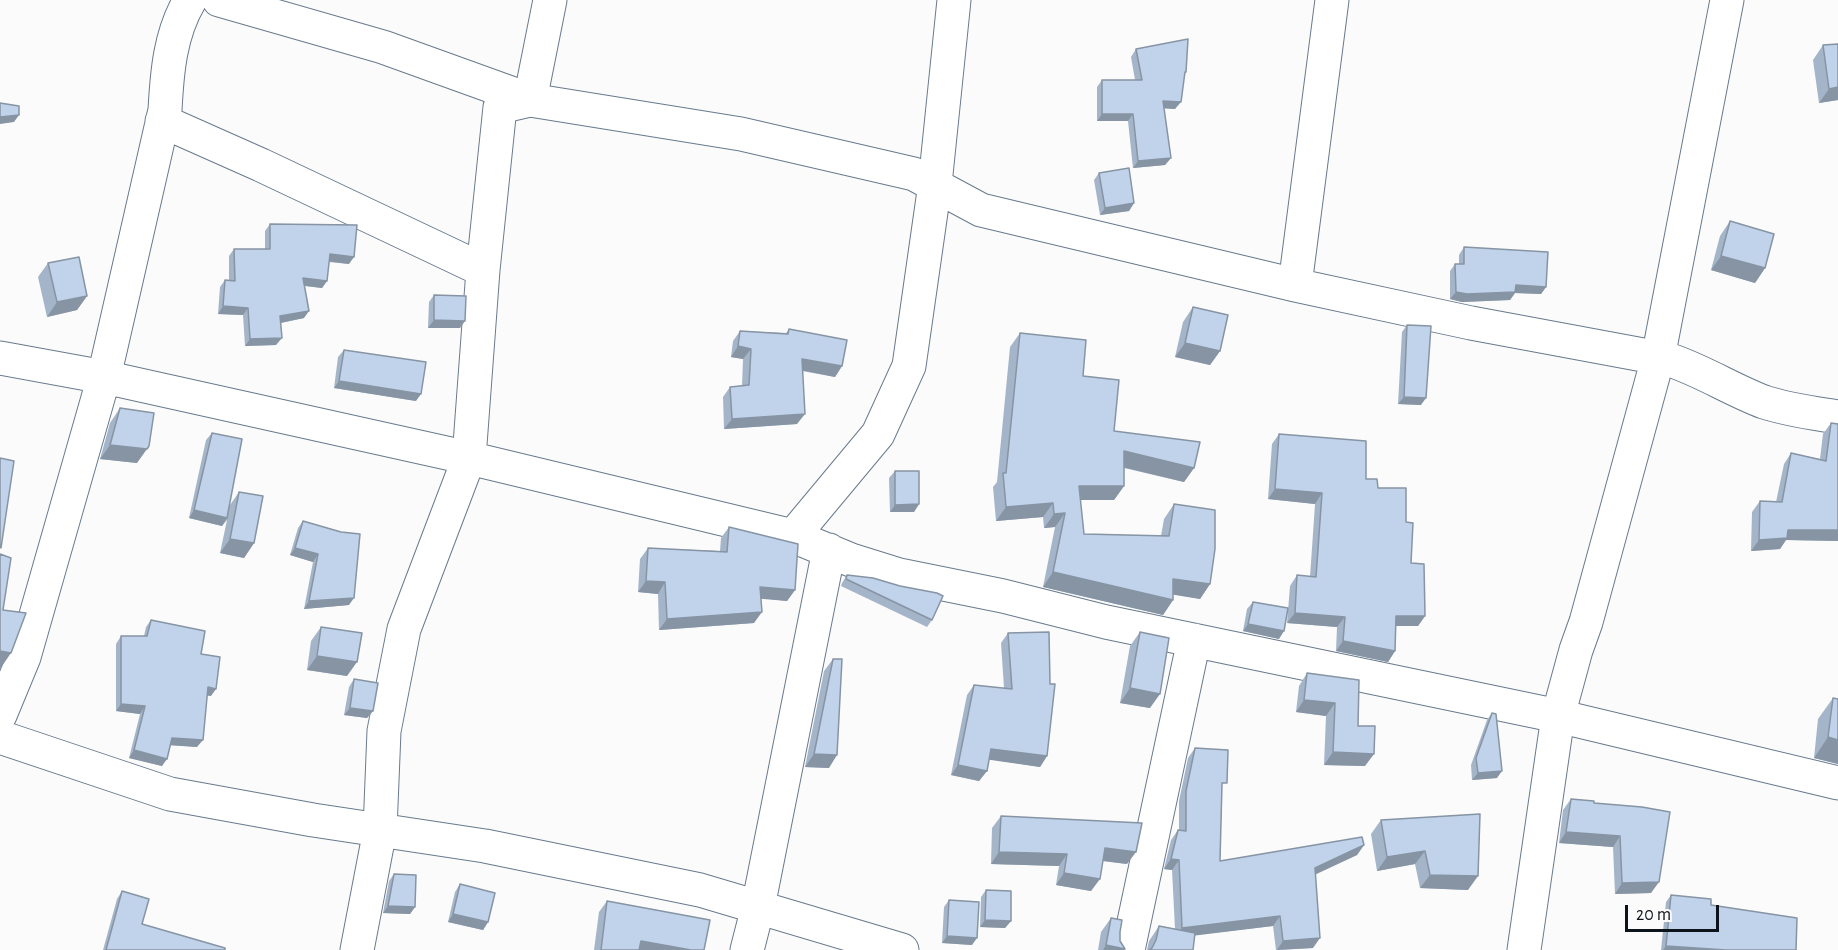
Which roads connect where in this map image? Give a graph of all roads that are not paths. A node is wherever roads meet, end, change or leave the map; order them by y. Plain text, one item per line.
1 (190, 0) edge
2 (219, 0) edge
3 (550, 0) edge
4 (954, 0) edge
5 (1332, 0) edge
6 (1727, 0) edge
7 (530, 100) junction
8 (162, 121) junction
9 (935, 184) junction
10 (483, 270) junction
11 (1295, 285) junction
12 (0, 358) edge
13 (1658, 358) junction
14 (104, 377) junction
15 (1838, 417) edge
16 (469, 458) junction
17 (793, 536) junction
18 (829, 550) junction
19 (1194, 640) junction
20 (0, 715) edge
21 (1558, 716) junction
22 (0, 737) edge
23 (1838, 783) edge
24 (380, 830) junction
25 (758, 907) junction
26 (357, 950) edge
27 (747, 950) edge
28 (902, 950) edge
29 (1128, 950) edge
30 (1524, 950) edge

1 - 8 street
2 - 7 street
3 - 7 street
4 - 9 street
5 - 11 street
6 - 13 street
7 - 9 street
7 - 10 street
8 - 10 street
8 - 14 street
9 - 11 street
9 - 17 street
10 - 16 street
11 - 13 street
12 - 14 street
13 - 15 street
13 - 21 street
14 - 16 street
14 - 20 street
16 - 17 street
16 - 24 street
17 - 18 street
18 - 19 street
18 - 25 street
19 - 21 street
19 - 29 street
21 - 23 street
21 - 30 street
22 - 24 street
24 - 25 street
24 - 26 street
25 - 27 street
25 - 28 street

